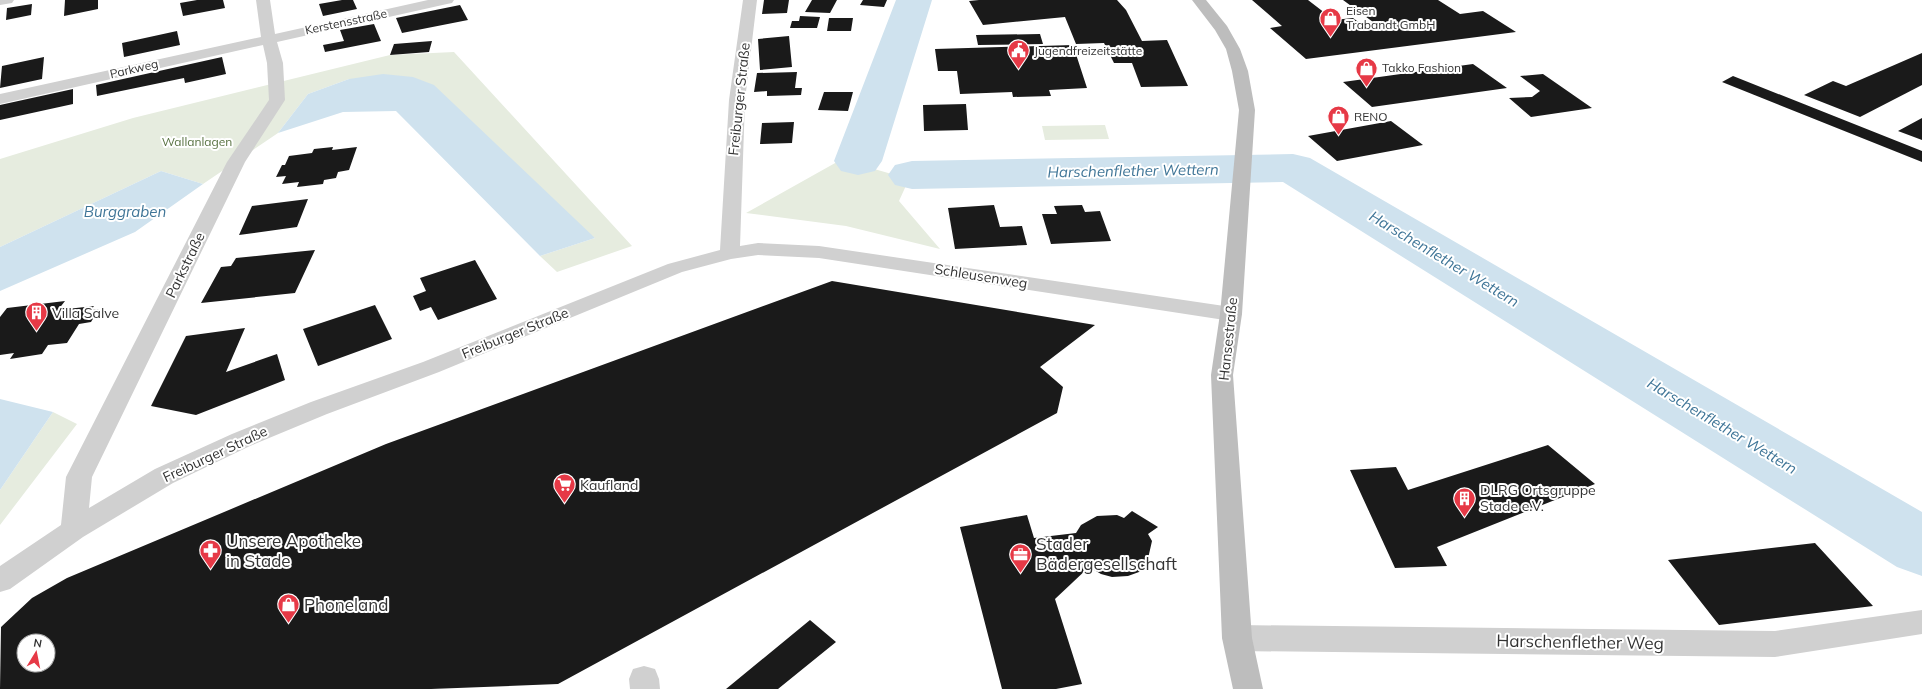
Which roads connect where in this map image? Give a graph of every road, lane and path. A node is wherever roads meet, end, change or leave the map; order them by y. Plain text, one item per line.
1 (7, 0) edge
2 (263, 0) edge
3 (447, 0) edge
4 (750, 0) edge
5 (1199, 0) edge
6 (0, 1) edge
7 (269, 39) junction
8 (0, 99) edge
9 (730, 253) junction
10 (1231, 314) junction
11 (74, 530) junction
12 (0, 581) edge
13 (1922, 622) edge
14 (1237, 638) junction
15 (1248, 689) edge

1 - 6 street
2 - 7 street, Parkstraße
3 - 7 street, Kerstensstraße
4 - 9 street, Freiburger Straße
5 - 10 main road, Hansestraße
7 - 8 street, Parkweg
7 - 11 street, Parkstraße
9 - 10 street, Schleusenweg
9 - 11 street, Freiburger Straße
10 - 14 main road, Hansestraße
11 - 12 street, Freiburger Straße
13 - 14 street, Harschenflether Weg
14 - 15 main road, Hansestraße

